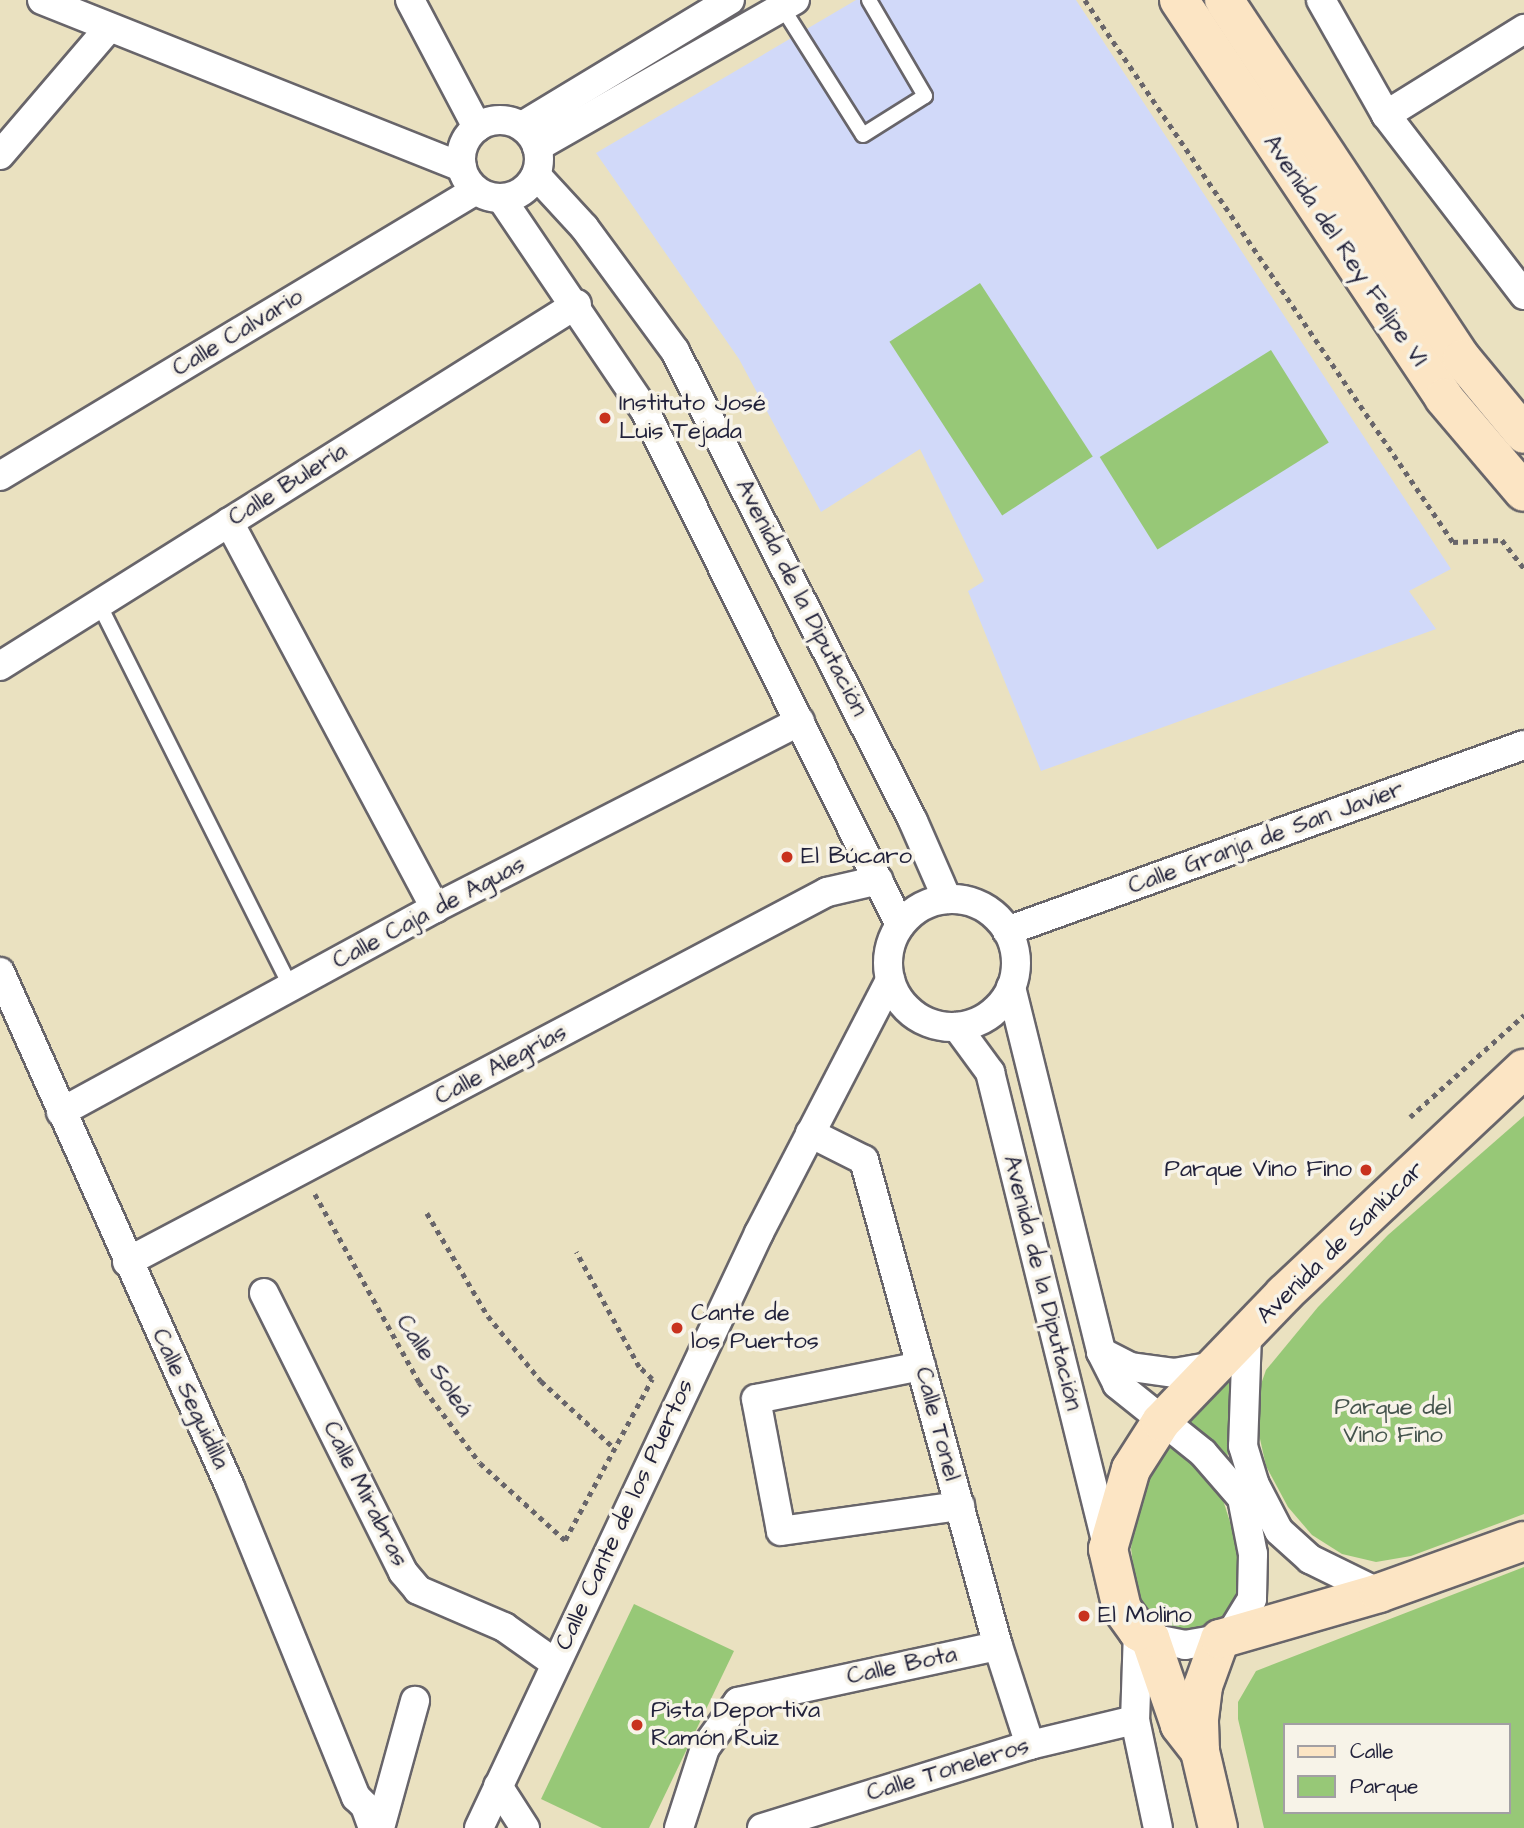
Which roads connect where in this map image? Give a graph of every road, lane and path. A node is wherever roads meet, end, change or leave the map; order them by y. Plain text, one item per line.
1 (42, 0) edge
2 (410, 0) edge
3 (730, 0) edge
4 (869, 0) edge
5 (1085, 0) edge
6 (1179, 0) edge
7 (1224, 0) edge
8 (1321, 0) edge
9 (788, 4) edge
10 (108, 29) junction
11 (1524, 29) edge
12 (1387, 115) junction
13 (477, 127) junction
14 (532, 149) junction
15 (0, 155) edge
16 (480, 185) junction
17 (1524, 295) edge
18 (577, 304) junction
19 (1524, 434) edge
20 (0, 476) edge
21 (1524, 492) edge
22 (229, 522) junction
23 (1524, 568) edge
24 (99, 604) junction
25 (0, 666) edge
26 (800, 720) junction
27 (1524, 745) edge
28 (879, 880) junction
29 (947, 899) junction
30 (435, 908) junction
31 (900, 925) junction
32 (1007, 931) junction
33 (0, 972) edge
34 (890, 980) junction
35 (291, 987) junction
36 (1011, 987) junction
37 (1524, 1015) edge
38 (957, 1027) junction
39 (1524, 1069) edge
40 (61, 1112) junction
41 (1410, 1117) dead end
42 (810, 1133) junction
43 (310, 1184) dead end
44 (427, 1213) dead end
45 (576, 1252) dead end
46 (127, 1262) junction
47 (264, 1293) dead end
48 (1247, 1334) junction
49 (1101, 1352) junction
50 (921, 1366) junction
51 (1215, 1366) junction
52 (1161, 1422) junction
53 (612, 1447) junction
54 (960, 1506) junction
55 (1524, 1541) edge
56 (1108, 1549) junction
57 (1379, 1593) junction
58 (1144, 1634) junction
59 (1225, 1637) junction
60 (998, 1646) junction
61 (555, 1663) junction
62 (415, 1701) dead end
63 (1135, 1720) junction
64 (1030, 1745) junction
65 (1200, 1751) junction
66 (498, 1786) junction
67 (373, 1828) edge
68 (380, 1828) edge
69 (479, 1828) edge
70 (525, 1828) edge
71 (679, 1828) edge
72 (762, 1828) edge
73 (1157, 1828) edge
74 (1218, 1828) edge

1 - 10 street
2 - 13 street
3 - 14 street
4 - 9 lane
5 - 23 path
6 - 21 main road, Avenida del Rey Felipe VI
7 - 19 main road, Avenida del Rey Felipe VI
8 - 12 street
9 - 14 street
10 - 15 street
10 - 16 street
11 - 12 street
12 - 17 street
13 - 14 street
13 - 16 street
14 - 16 street
14 - 29 street, Avenida de la Diputación
16 - 18 street
16 - 20 street, Calle Calvario
18 - 22 street, Calle Bulería
18 - 26 street
22 - 24 street, Calle Bulería
22 - 30 street
24 - 25 street, Calle Bulería
24 - 35 lane
26 - 28 street
26 - 30 street, Calle Caja de Aguas
27 - 32 street, Calle Granja de San Javier
28 - 31 street
28 - 46 street, Calle Alegrías
29 - 31 street
29 - 32 street
30 - 35 street, Calle Caja de Aguas
31 - 34 street
32 - 36 street
33 - 40 street, Calle Seguidilla
34 - 38 street
34 - 42 street, Calle Cante de los Puertos
35 - 40 street, Calle Caja de Aguas
36 - 38 street
36 - 49 street, Avenida de la Diputación
37 - 41 path
38 - 56 street, Avenida de la Diputación
39 - 48 main road, Avenida de Sanlúcar
40 - 46 street, Calle Seguidilla
42 - 50 street, Calle Tonel
42 - 61 street, Calle Cante de los Puertos
43 - 53 path, Calle Soleá
44 - 53 path
45 - 53 path
46 - 67 street, Calle Seguidilla
47 - 61 street, Calle Mirabras
48 - 51 main road, Avenida de Sanlúcar
48 - 57 street
49 - 51 street, Avenida de la Diputación
49 - 52 street, Avenida de la Diputación
50 - 54 street, Calle Tonel
50 - 54 street
51 - 52 main road, Avenida de Sanlúcar
52 - 56 main road, Avenida de Sanlúcar
52 - 59 street, Avenida de Sanlúcar
54 - 60 street, Calle Tonel
55 - 57 main road
56 - 58 main road, Avenida de Sanlúcar
57 - 59 main road
58 - 59 street
58 - 63 street
58 - 65 main road, Avenida de Sanlúcar
59 - 65 main road, Avenida de Sanlúcar
60 - 64 street, Calle Tonel
60 - 71 street, Calle Bota
61 - 66 street, Calle Cante de los Puertos
62 - 68 street
63 - 64 street, Calle Toneleros
63 - 73 street
64 - 72 street, Calle Toneleros
65 - 74 main road, Avenida de Sanlúcar
66 - 69 street, Calle Cante de los Puertos
66 - 70 street

